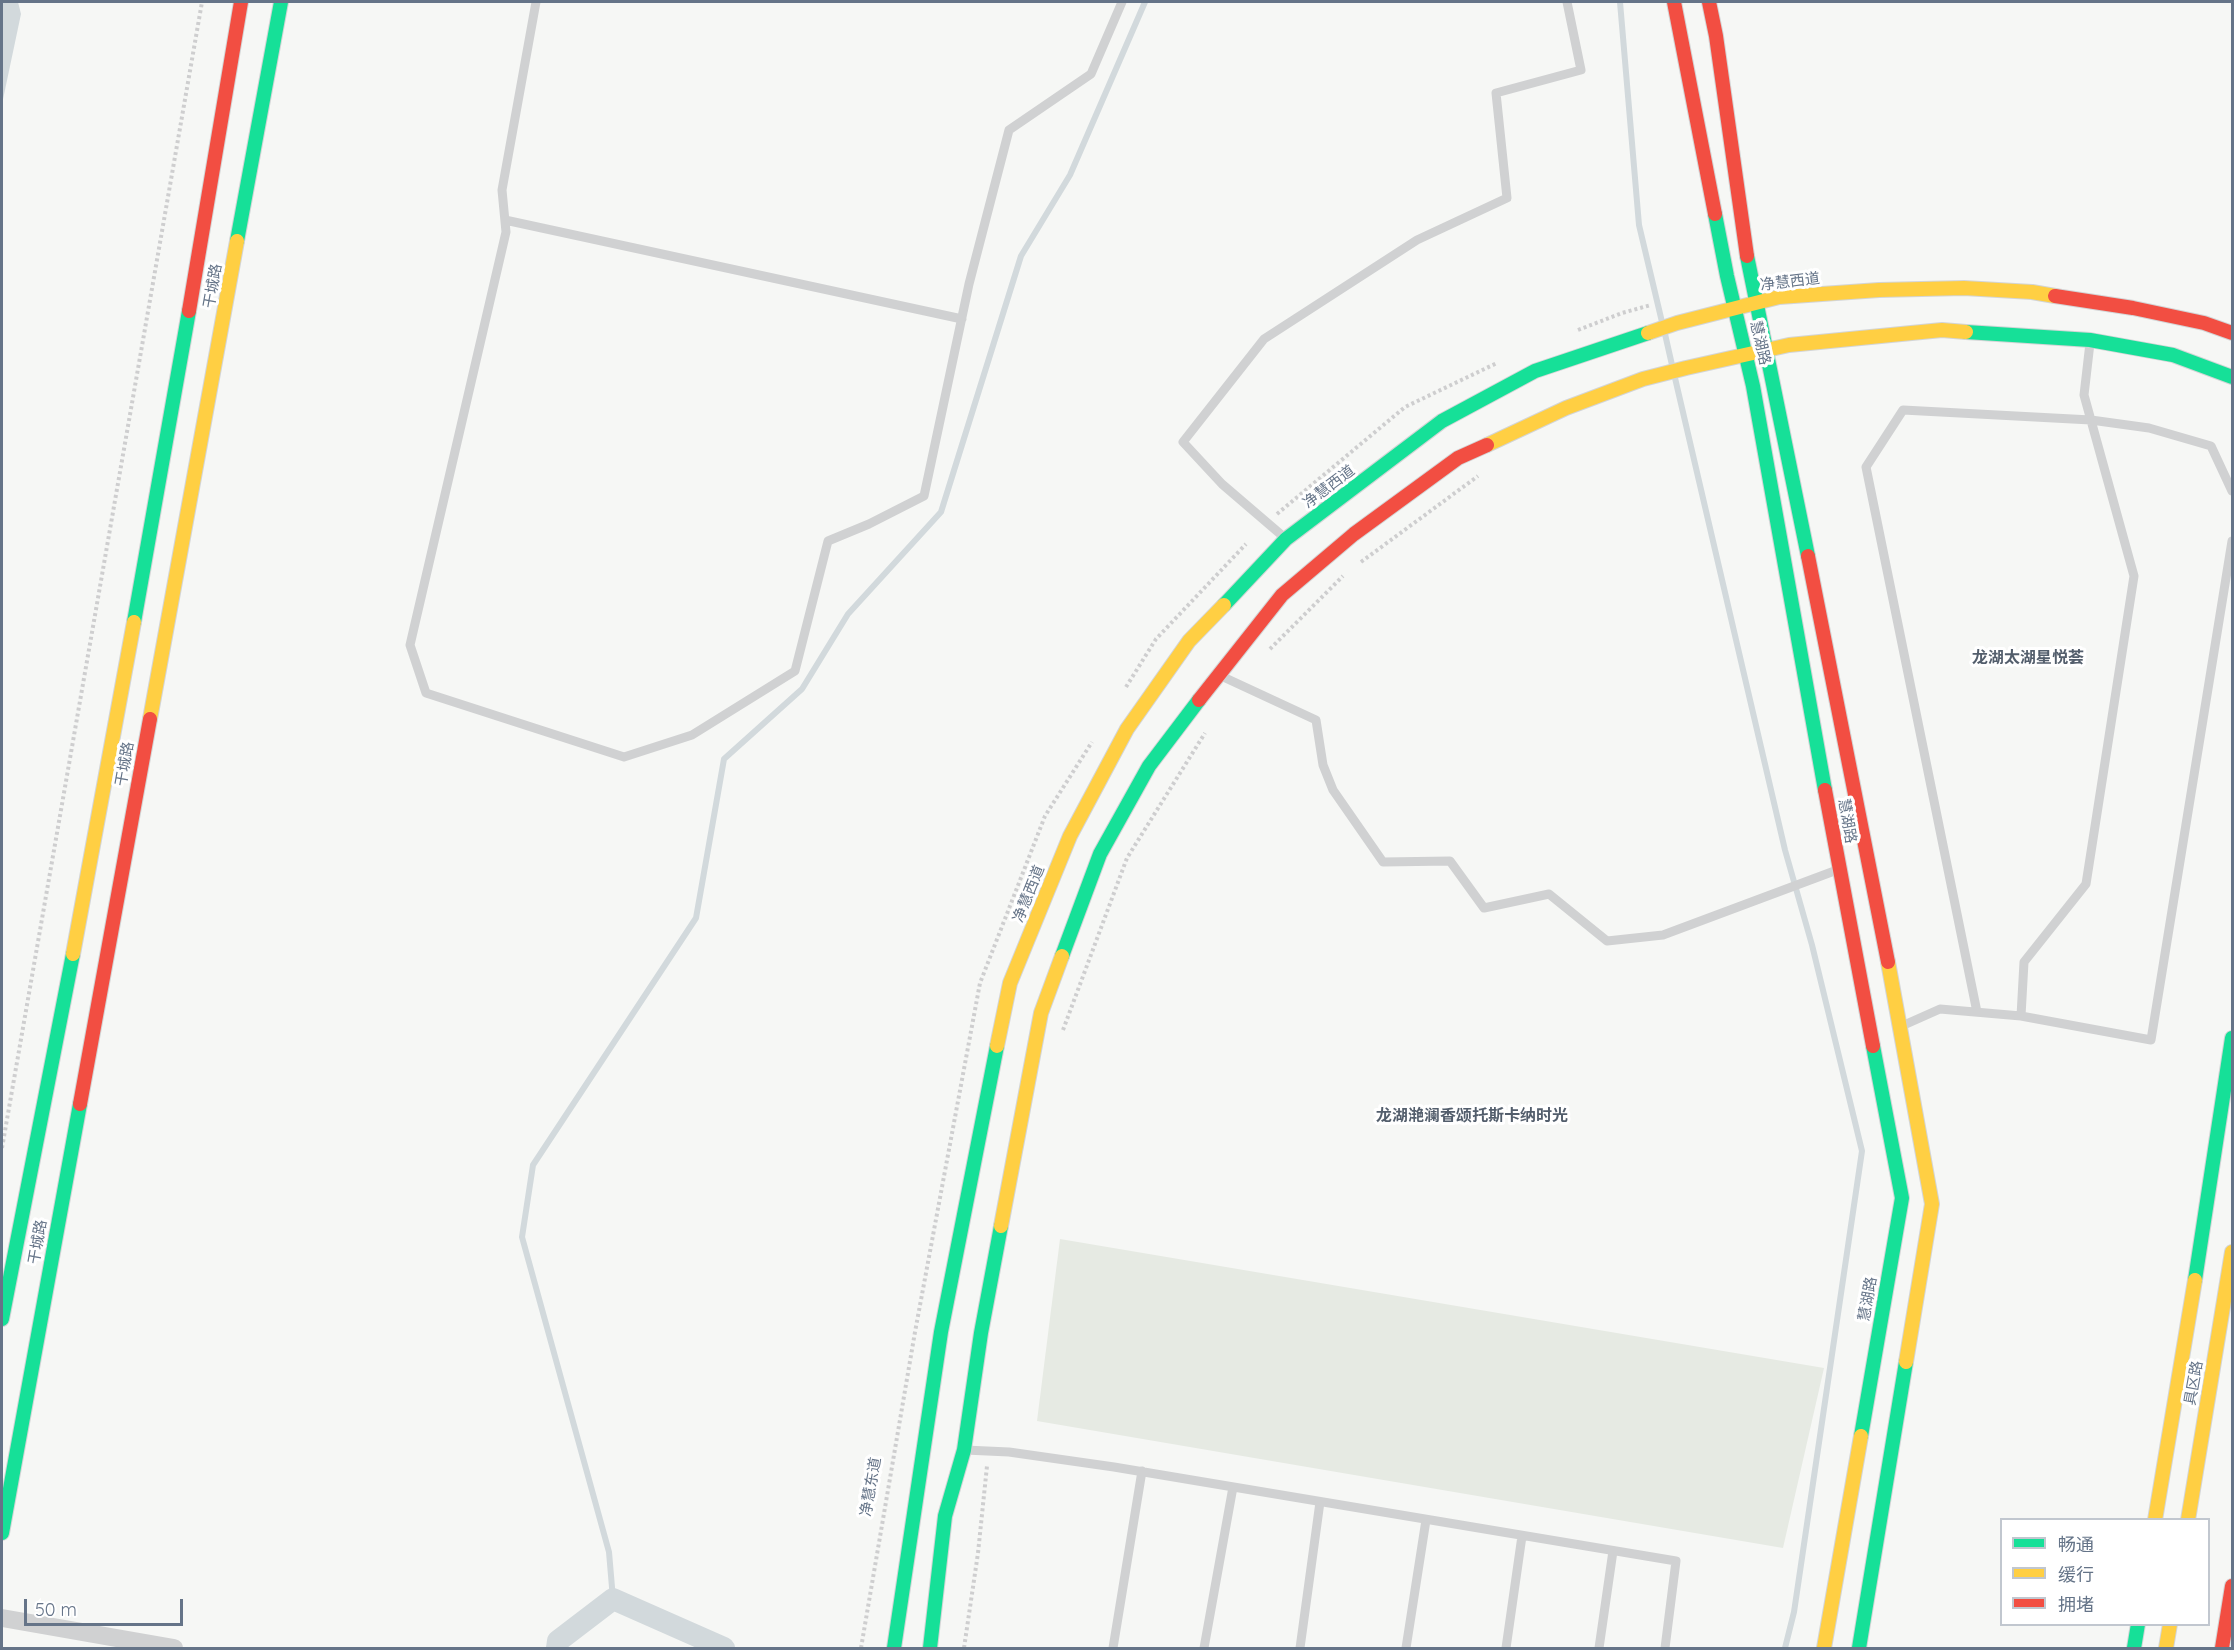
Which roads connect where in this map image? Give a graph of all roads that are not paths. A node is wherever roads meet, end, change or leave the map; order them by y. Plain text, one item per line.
1 (241, 2) edge
2 (282, 2) edge
3 (536, 2) edge
4 (1122, 2) edge
5 (1567, 2) edge
6 (1674, 2) edge
7 (1709, 2) edge
8 (505, 220) junction
9 (1756, 303) junction
10 (1735, 309) junction
11 (962, 319) junction
12 (2232, 333) edge
13 (2090, 340) junction
14 (1767, 350) junction
15 (1745, 355) junction
16 (2232, 377) edge
17 (2091, 420) junction
18 (2232, 491) edge
19 (1286, 539) junction
20 (2232, 541) edge
21 (1218, 674) junction
22 (1839, 869) junction
23 (1977, 1012) junction
24 (2021, 1016) junction
25 (1901, 1026) junction
26 (2232, 1038) edge
27 (2232, 1252) edge
28 (2, 1319) edge
29 (964, 1450) junction
30 (1142, 1471) junction
31 (1233, 1487) junction
32 (1320, 1502) junction
33 (2155, 1518) edge
34 (2188, 1518) edge
35 (1426, 1520) junction
36 (2, 1533) edge
37 (1522, 1536) junction
38 (1613, 1551) junction
39 (2232, 1586) edge
40 (2, 1618) edge
41 (2138, 1626) edge
42 (2170, 1626) edge
43 (174, 1648) edge
44 (894, 1648) edge
45 (930, 1648) edge
46 (1113, 1648) edge
47 (1204, 1648) edge
48 (1300, 1648) edge
49 (1406, 1648) edge
50 (1506, 1648) edge
51 (1599, 1648) edge
52 (1665, 1648) edge
53 (1824, 1648) edge
54 (1859, 1648) edge
55 (2134, 1648) edge
56 (2166, 1648) edge
57 (2222, 1648) edge

1 - 28 main road, 干城路
2 - 36 main road, 干城路
3 - 8 lane
4 - 11 lane
5 - 19 lane
6 - 10 main road, 慧湖路
7 - 9 main road, 慧湖路
8 - 11 lane
8 - 11 lane
9 - 10 main road, 净慧西道
9 - 12 main road, 净慧西道
9 - 14 main road, 慧湖路
10 - 15 main road, 慧湖路
10 - 19 main road, 净慧西道
13 - 14 main road
13 - 16 main road
13 - 17 lane
14 - 15 main road
14 - 25 main road, 慧湖路
15 - 21 main road
15 - 22 main road, 慧湖路
17 - 18 lane
17 - 23 lane
17 - 24 lane
19 - 44 main road, 净慧西道
20 - 24 lane
21 - 22 lane
21 - 29 main road
22 - 53 main road, 慧湖路
23 - 24 lane
23 - 25 lane
25 - 54 main road, 慧湖路
26 - 33 main road
27 - 34 main road, 具区路
29 - 30 lane
29 - 45 main road
30 - 31 lane
30 - 46 lane
31 - 32 lane
31 - 47 lane
32 - 35 lane
32 - 48 lane
35 - 37 lane
35 - 49 lane
37 - 38 lane
37 - 50 lane
38 - 51 lane
38 - 52 lane
39 - 57 main road
40 - 43 street
41 - 55 main road
42 - 56 main road

